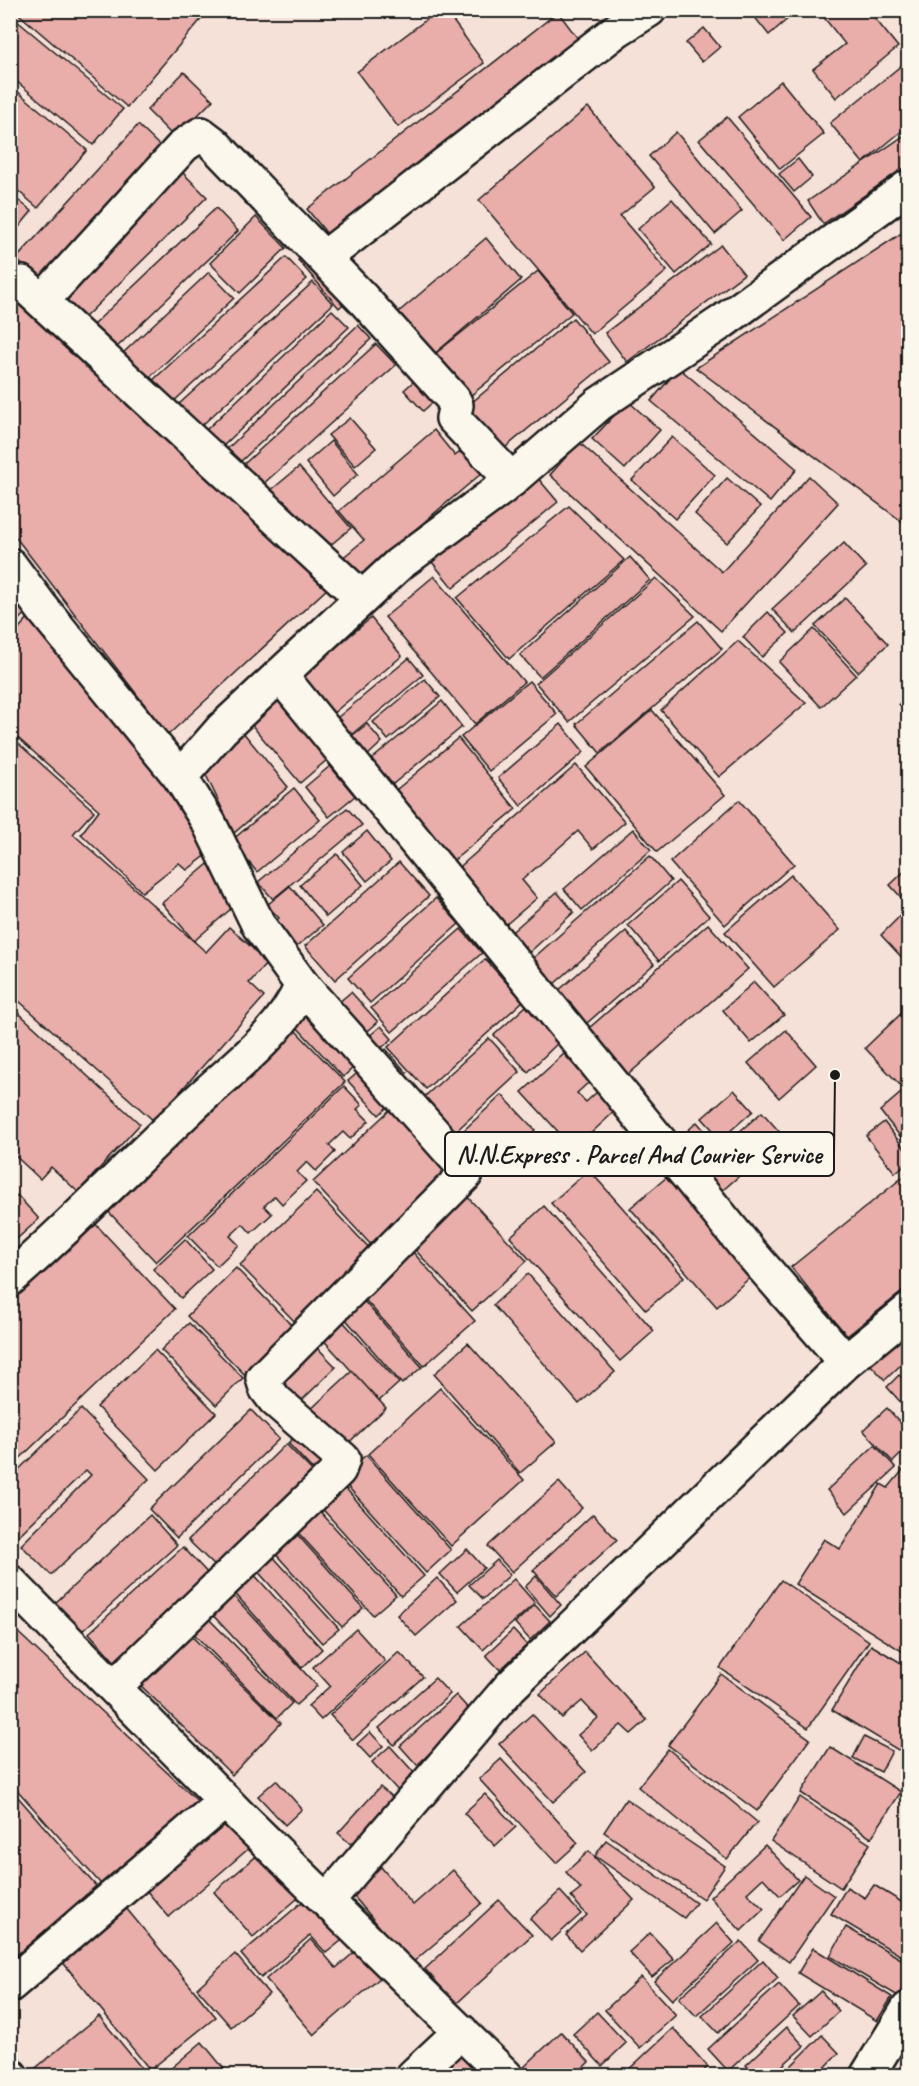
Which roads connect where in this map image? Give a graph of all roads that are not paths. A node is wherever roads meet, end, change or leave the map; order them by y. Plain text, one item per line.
1 (649, 10) edge
2 (909, 187) edge
3 (324, 258) junction
4 (10, 286) edge
5 (42, 301) junction
6 (512, 480) junction
7 (10, 565) edge
8 (363, 598) junction
9 (280, 675) junction
10 (180, 777) junction
11 (302, 985) junction
12 (10, 1280) edge
13 (909, 1311) edge
14 (846, 1362) junction
15 (10, 1582) edge
16 (114, 1687) junction
17 (225, 1801) junction
18 (327, 1901) junction
19 (10, 1985) edge
20 (909, 2009) edge
21 (461, 2031) junction
22 (413, 2076) edge
23 (506, 2076) edge
24 (867, 2076) edge

1 - 3 street
2 - 6 street
3 - 5 street
3 - 6 street
4 - 5 street
5 - 8 street
6 - 8 street
7 - 10 street
8 - 9 street
9 - 10 street
9 - 14 street
10 - 11 street
11 - 12 street
11 - 16 street
13 - 14 street
14 - 18 street
15 - 16 street
16 - 17 street
17 - 18 street
17 - 19 street
18 - 21 street
20 - 24 street
21 - 22 street
21 - 23 street

